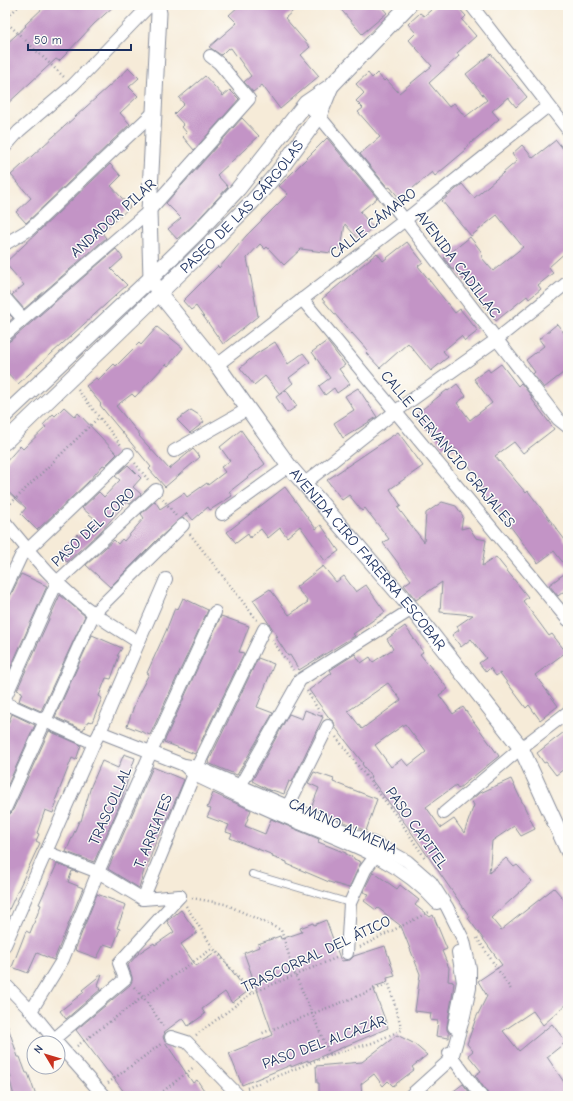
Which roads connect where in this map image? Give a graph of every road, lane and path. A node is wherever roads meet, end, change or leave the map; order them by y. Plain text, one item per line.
1 (20, 5) edge
2 (150, 5) edge
3 (157, 5) edge
4 (409, 5) edge
5 (471, 5) edge
6 (5, 20) edge
7 (210, 56) dead end
8 (73, 85) junction
9 (331, 86) junction
10 (306, 103) junction
11 (548, 106) junction
12 (154, 112) junction
13 (319, 116) junction
14 (568, 130) edge
15 (5, 147) edge
16 (149, 211) junction
17 (404, 220) junction
18 (5, 244) edge
19 (151, 278) junction
20 (568, 282) edge
21 (159, 293) junction
22 (5, 298) edge
23 (302, 299) junction
24 (23, 319) junction
25 (5, 335) edge
26 (496, 340) junction
27 (217, 364) junction
28 (248, 409) junction
29 (396, 411) junction
30 (5, 415) edge
31 (99, 417) dead end
32 (568, 427) edge
33 (5, 442) edge
34 (174, 451) dead end
35 (128, 454) dead end
36 (289, 466) junction
37 (305, 483) junction
38 (156, 490) dead end
39 (5, 510) edge
40 (222, 514) dead end
41 (5, 522) edge
42 (183, 525) dead end
43 (24, 552) junction
44 (5, 573) edge
45 (166, 579) dead end
46 (57, 582) junction
47 (5, 590) edge
48 (412, 609) junction
49 (215, 612) dead end
50 (94, 613) junction
51 (568, 620) edge
52 (264, 629) dead end
53 (138, 642) junction
54 (300, 680) junction
55 (5, 698) edge
56 (5, 703) edge
57 (568, 712) edge
58 (45, 722) junction
59 (328, 726) junction
60 (100, 732) junction
61 (94, 743) junction
62 (521, 748) junction
63 (151, 752) junction
64 (195, 771) junction
65 (240, 786) junction
66 (288, 806) junction
67 (5, 809) edge
68 (444, 813) dead end
69 (567, 847) edge
70 (46, 852) junction
71 (376, 856) junction
72 (429, 864) dead end
73 (98, 872) junction
74 (252, 874) dead end
75 (180, 896) junction
76 (143, 899) junction
77 (350, 903) junction
78 (440, 906) junction
79 (477, 938) dead end
80 (5, 945) edge
81 (212, 948) junction
82 (347, 953) junction
83 (295, 974) junction
84 (126, 978) junction
85 (5, 984) edge
86 (512, 991) dead end
87 (252, 993) junction
88 (143, 997) junction
89 (31, 1011) junction
90 (312, 1014) junction
91 (260, 1034) dead end
92 (50, 1035) edge
93 (64, 1035) edge
94 (171, 1037) junction
95 (187, 1042) junction
96 (67, 1054) joint
97 (330, 1055) junction
98 (450, 1056) junction
99 (203, 1059) junction
100 (101, 1093) edge
101 (479, 1093) edge
102 (237, 1094) edge
103 (157, 1096) edge
104 (410, 1096) edge

1 - 6 path
2 - 8 street
3 - 12 street
4 - 9 street
5 - 11 street
6 - 8 path
7 - 16 street, ANDADOR PILAR
8 - 15 street
9 - 10 street, PASEO DE LAS GÁRGOLAS
9 - 13 street, PASEO DE LAS GÁRGOLAS
10 - 13 street, AVENIDA CADILLAC
10 - 19 street, PASEO DE LAS GÁRGOLAS
11 - 14 street
11 - 17 street, CALLE CÁMARO
12 - 16 street
12 - 18 street
13 - 17 street, AVENIDA CADILLAC
13 - 21 street, PASEO DE LAS GÁRGOLAS
16 - 19 street
16 - 24 street, ANDADOR PILAR
17 - 23 street, CALLE CÁMARO
17 - 26 street, AVENIDA CADILLAC
19 - 21 street, AVENIDA CIRO FARERRA ESCOBAR
19 - 30 street, PASEO DE LAS GÁRGOLAS
20 - 26 street
21 - 27 street, AVENIDA CIRO FARERRA ESCOBAR
21 - 33 street, PASEO DE LAS GÁRGOLAS
22 - 24 street
23 - 27 street, CALLE CÁMARO
23 - 29 street, CALLE GERVANCIO GRAJALES
24 - 25 street, ANDADOR PILAR
26 - 29 street
26 - 32 street, AVENIDA CADILLAC
27 - 28 street, AVENIDA CIRO FARERRA ESCOBAR
28 - 34 street
28 - 36 street, AVENIDA CIRO FARERRA ESCOBAR
29 - 37 street
29 - 51 street, CALLE GERVANCIO GRAJALES
31 - 39 path
35 - 43 street
36 - 37 street, AVENIDA CIRO FARERRA ESCOBAR
36 - 40 street
37 - 48 street, AVENIDA CIRO FARERRA ESCOBAR
38 - 46 street, PASO DEL CORO
41 - 43 street
42 - 50 street
43 - 44 street
43 - 46 street
43 - 47 street
45 - 53 street
46 - 50 street
46 - 55 street, PASO DEL CORO
48 - 54 street
48 - 62 street, AVENIDA CIRO FARERRA ESCOBAR
49 - 63 street, TRASCOLLAL
50 - 53 street
50 - 58 street
52 - 64 street, T. ARRIATES
53 - 60 street
54 - 59 path, PASO CAPITEL
54 - 65 street
56 - 58 street
57 - 62 street
58 - 61 street
58 - 67 street
59 - 66 street
59 - 72 path, PASO CAPITEL
60 - 61 street
60 - 63 street
61 - 70 street
62 - 68 street
62 - 69 street, AVENIDA CIRO FARERRA ESCOBAR
63 - 64 street
63 - 73 street, TRASCOLLAL
64 - 65 street, CAMINO ALMENA
64 - 71 street, CAMINO ALMENA
64 - 76 street, T. ARRIATES
65 - 66 street, CAMINO ALMENA
66 - 98 street, CAMINO ALMENA
70 - 73 street
70 - 80 street
71 - 77 street
71 - 78 street, CAMINO ALMENA
73 - 76 street
73 - 89 street, TRASCOLLAL
74 - 77 lane
75 - 76 street
75 - 81 path
75 - 83 path
75 - 84 street
77 - 82 street
78 - 82 path, TRASCORRAL DEL ÁTICO
78 - 98 street, CAMINO ALMENA
79 - 86 path
81 - 87 path
81 - 88 path
82 - 83 path, TRASCORRAL DEL ÁTICO
83 - 87 path, TRASCORRAL DEL ÁTICO
83 - 90 path
84 - 88 path
84 - 93 street
85 - 89 street
87 - 95 path, TRASCORRAL DEL ÁTICO
88 - 94 path
88 - 96 path
89 - 92 street
90 - 91 path
90 - 97 path
90 - 97 path, PASO DEL ALCAZÁR
94 - 95 street
94 - 100 path
95 - 99 street
96 - 100 street
97 - 102 path, PASO DEL ALCAZÁR
98 - 101 street
98 - 104 street
99 - 102 street
99 - 103 path

